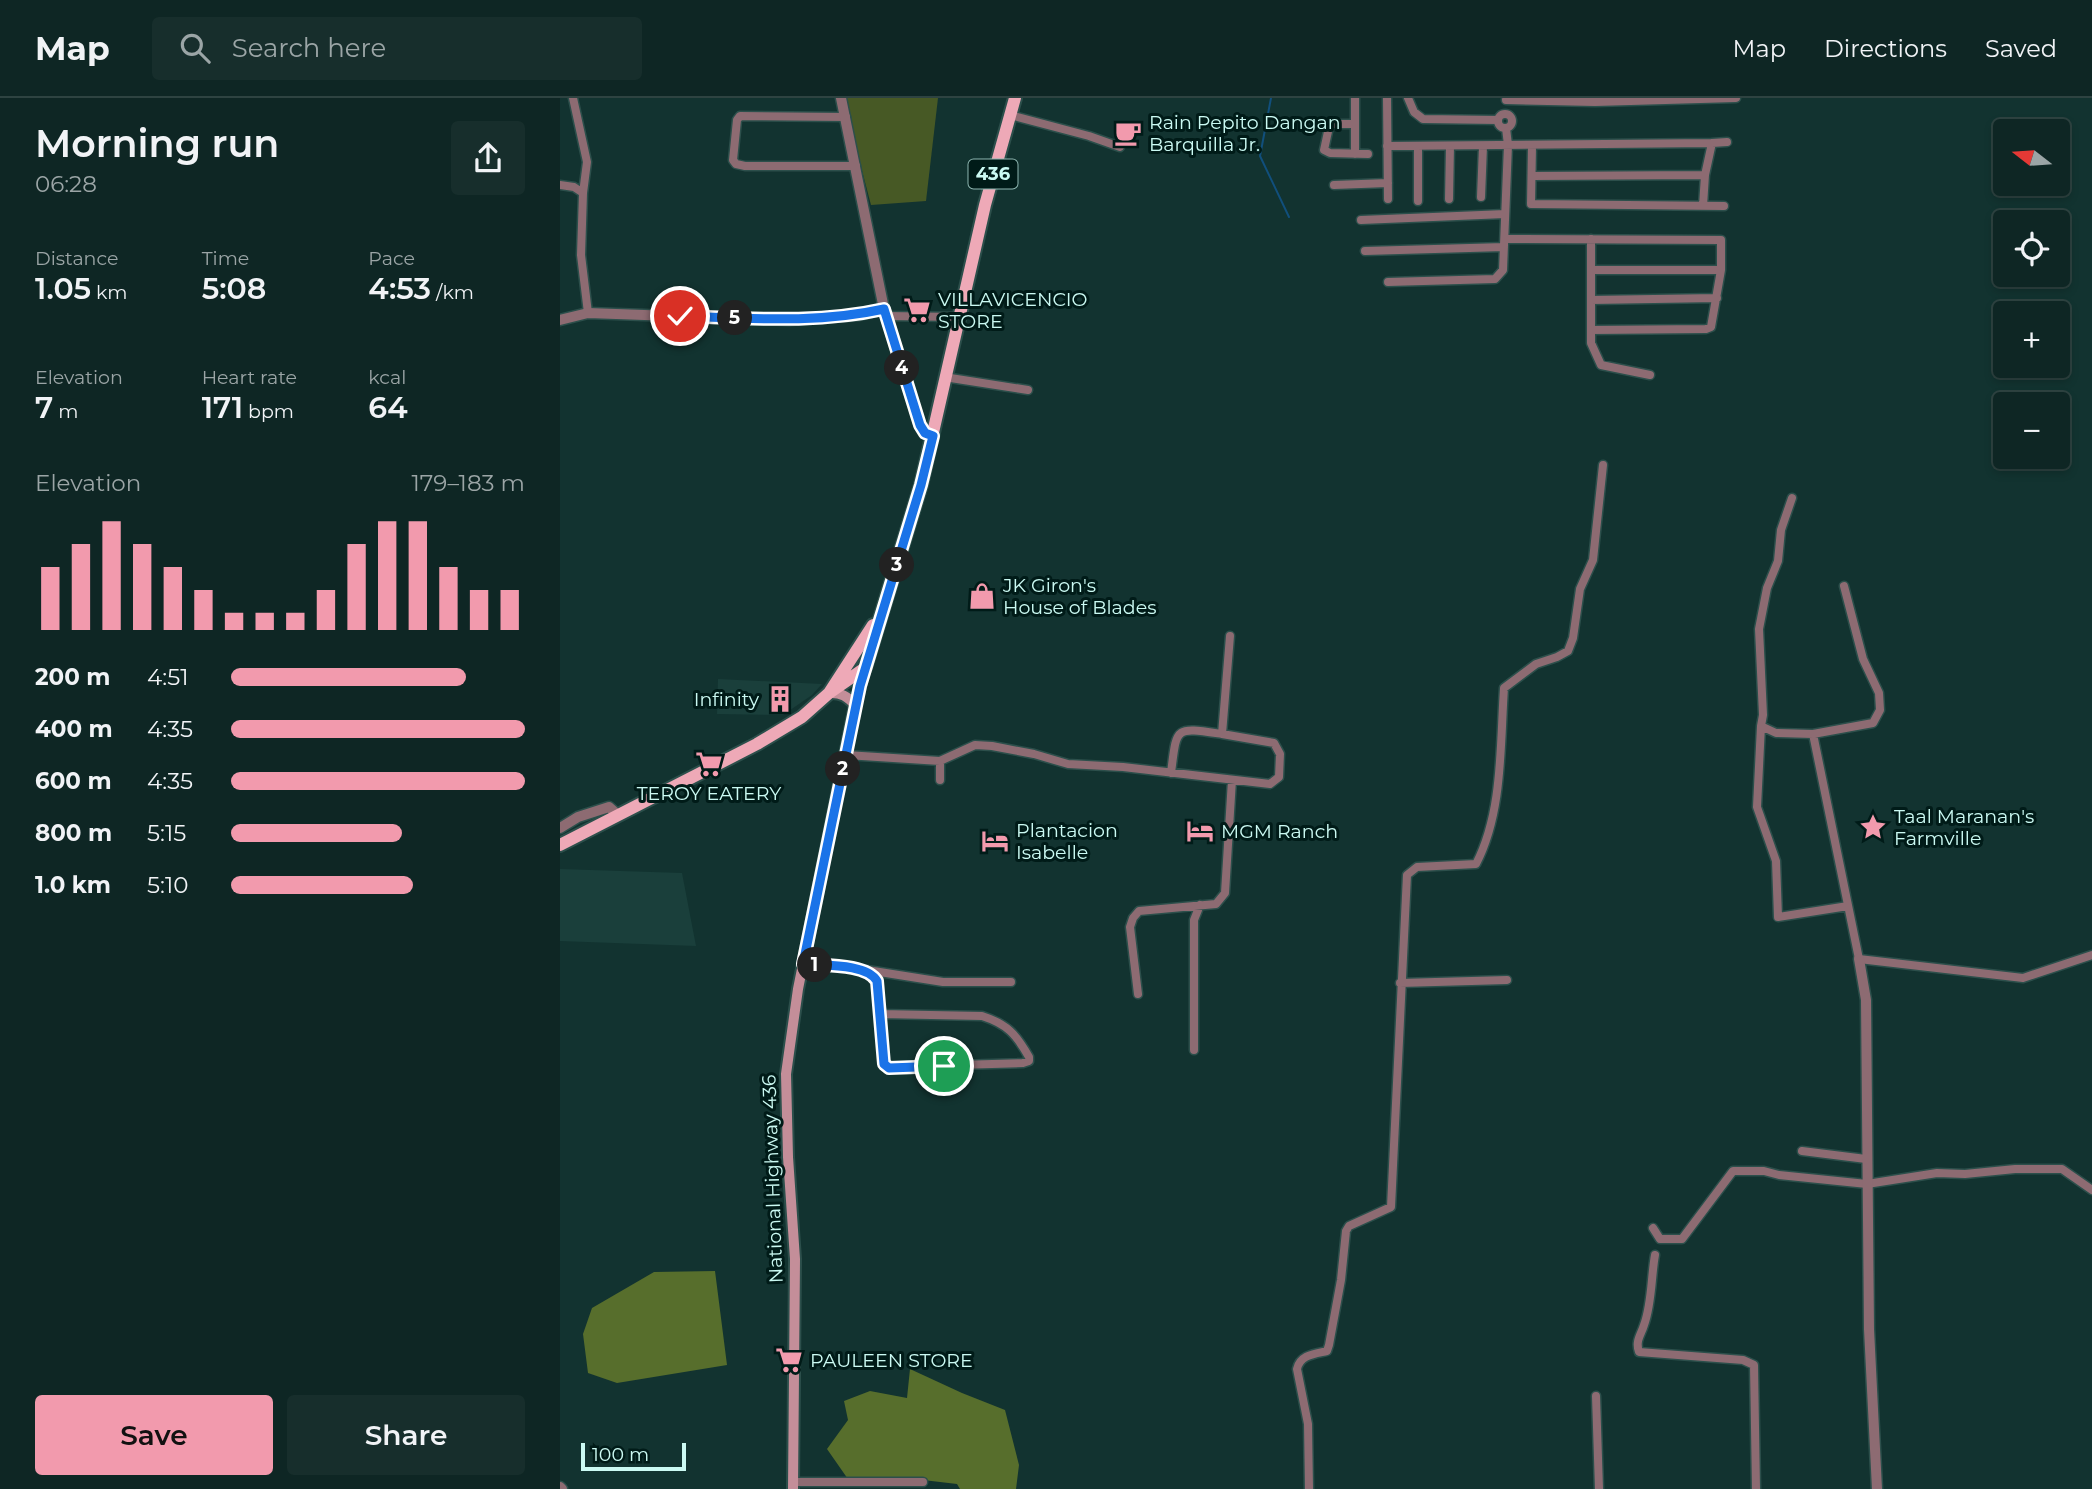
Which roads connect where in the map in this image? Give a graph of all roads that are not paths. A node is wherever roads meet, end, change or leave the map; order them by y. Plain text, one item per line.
1 (573, 98) edge
2 (841, 98) edge
3 (1015, 98) edge
4 (1355, 98) edge
5 (1387, 98) edge
6 (1408, 98) edge
7 (1736, 98) edge
8 (1506, 99) edge
9 (1595, 100) edge
10 (1010, 115) junction
11 (846, 117) junction
12 (1501, 117) junction
13 (1355, 124) junction
14 (1506, 128) junction
15 (1727, 142) dead end
16 (1712, 143) junction
17 (1508, 145) junction
18 (1387, 146) junction
19 (1418, 146) junction
20 (1450, 146) junction
21 (1483, 146) junction
22 (1532, 146) junction
23 (1120, 147) dead end
24 (1355, 154) junction
25 (1368, 154) dead end
26 (856, 166) junction
27 (1705, 175) junction
28 (1532, 176) junction
29 (1388, 183) junction
30 (1334, 185) dead end
31 (560, 186) edge
32 (583, 193) junction
33 (1481, 197) dead end
34 (1388, 200) dead end
35 (1449, 200) dead end
36 (1418, 201) dead end
37 (1703, 206) junction
38 (1724, 206) dead end
39 (1505, 214) junction
40 (1361, 220) dead end
41 (1591, 239) junction
42 (1504, 243) junction
43 (1365, 251) dead end
44 (1591, 270) junction
45 (1721, 270) junction
46 (1388, 282) dead end
47 (1717, 298) junction
48 (1591, 300) junction
49 (588, 313) junction
50 (885, 313) junction
51 (959, 317) junction
52 (560, 320) edge
53 (1591, 330) junction
54 (1650, 375) dead end
55 (944, 377) junction
56 (1028, 390) dead end
57 (933, 436) junction
58 (1603, 465) dead end
59 (1792, 498) dead end
60 (1844, 586) dead end
61 (882, 611) junction
62 (1230, 636) dead end
63 (865, 668) junction
64 (829, 693) junction
65 (855, 705) junction
66 (1761, 726) junction
67 (1222, 734) junction
68 (1813, 734) junction
69 (846, 755) junction
70 (940, 761) junction
71 (1171, 773) junction
72 (940, 780) dead end
73 (1232, 780) junction
74 (618, 815) junction
75 (560, 828) edge
76 (560, 845) edge
77 (1200, 905) junction
78 (1848, 906) junction
79 (2092, 955) edge
80 (1859, 959) junction
81 (803, 964) junction
82 (864, 970) junction
83 (1507, 980) dead end
84 (1011, 982) dead end
85 (1400, 983) junction
86 (1138, 994) dead end
87 (880, 1014) junction
88 (1194, 1050) dead end
89 (1802, 1151) dead end
90 (1866, 1159) junction
91 (1867, 1184) junction
92 (2092, 1190) edge
93 (1653, 1228) dead end
94 (1654, 1255) dead end
95 (1596, 1396) dead end
96 (923, 1482) dead end
97 (793, 1486) edge
98 (1309, 1489) edge
99 (1599, 1489) edge
100 (1756, 1489) edge
101 (1877, 1489) edge

1 - 32 street
2 - 11 street
3 - 10 main road, National Highway 436 / 436
4 - 13 street
5 - 18 street
6 - 12 street
7 - 9 street
8 - 9 street
8 - 12 street
10 - 23 street
10 - 51 main road, National Highway 436 / 436
11 - 26 street
11 - 26 street
12 - 14 street
12 - 14 street
13 - 24 street
13 - 24 street
14 - 17 street
15 - 16 street
16 - 22 street
16 - 27 street
17 - 21 street
17 - 22 street
17 - 39 street
18 - 19 street
18 - 29 street
19 - 20 street
19 - 36 street
20 - 21 street
20 - 35 street
21 - 33 street
22 - 28 street
24 - 25 street
26 - 50 street
27 - 28 street
27 - 37 street
28 - 37 street
29 - 30 street
29 - 34 street
31 - 32 street
32 - 49 street
37 - 38 street
39 - 40 street
39 - 42 street
41 - 42 street
41 - 44 street
41 - 45 street
42 - 43 street
42 - 46 street
44 - 45 street
44 - 48 street
45 - 47 street
47 - 48 street
47 - 53 street
48 - 53 street
49 - 50 street
49 - 52 street
50 - 51 street
50 - 57 street
51 - 55 main road, National Highway 436 / 436
53 - 54 street
55 - 56 street
55 - 57 main road, National Highway 436 / 436
57 - 61 main road, National Highway 436 / 436
58 - 85 street
59 - 66 street
60 - 68 street
61 - 63 main road, National Highway 436 / 436
61 - 64 main road
62 - 67 street
63 - 64 main road
63 - 65 main road, National Highway 436 / 436
64 - 65 main road
64 - 74 main road
65 - 69 main road, National Highway 436 / 436
66 - 68 street
66 - 78 street
67 - 71 street
67 - 73 street
68 - 78 street
69 - 70 street
69 - 81 main road, National Highway 436 / 436
70 - 71 street
70 - 72 street
71 - 73 street
73 - 77 street
74 - 75 street
74 - 76 main road
77 - 86 street
77 - 88 street
78 - 80 street
79 - 80 street
80 - 90 street
81 - 82 street
81 - 97 main road, National Highway 436 / 436
82 - 84 street
82 - 87 street
83 - 85 street
85 - 98 street
87 - 87 street
89 - 90 street
90 - 91 street
91 - 92 street
91 - 93 street
91 - 101 street
94 - 100 street
95 - 99 street
96 - 97 street

